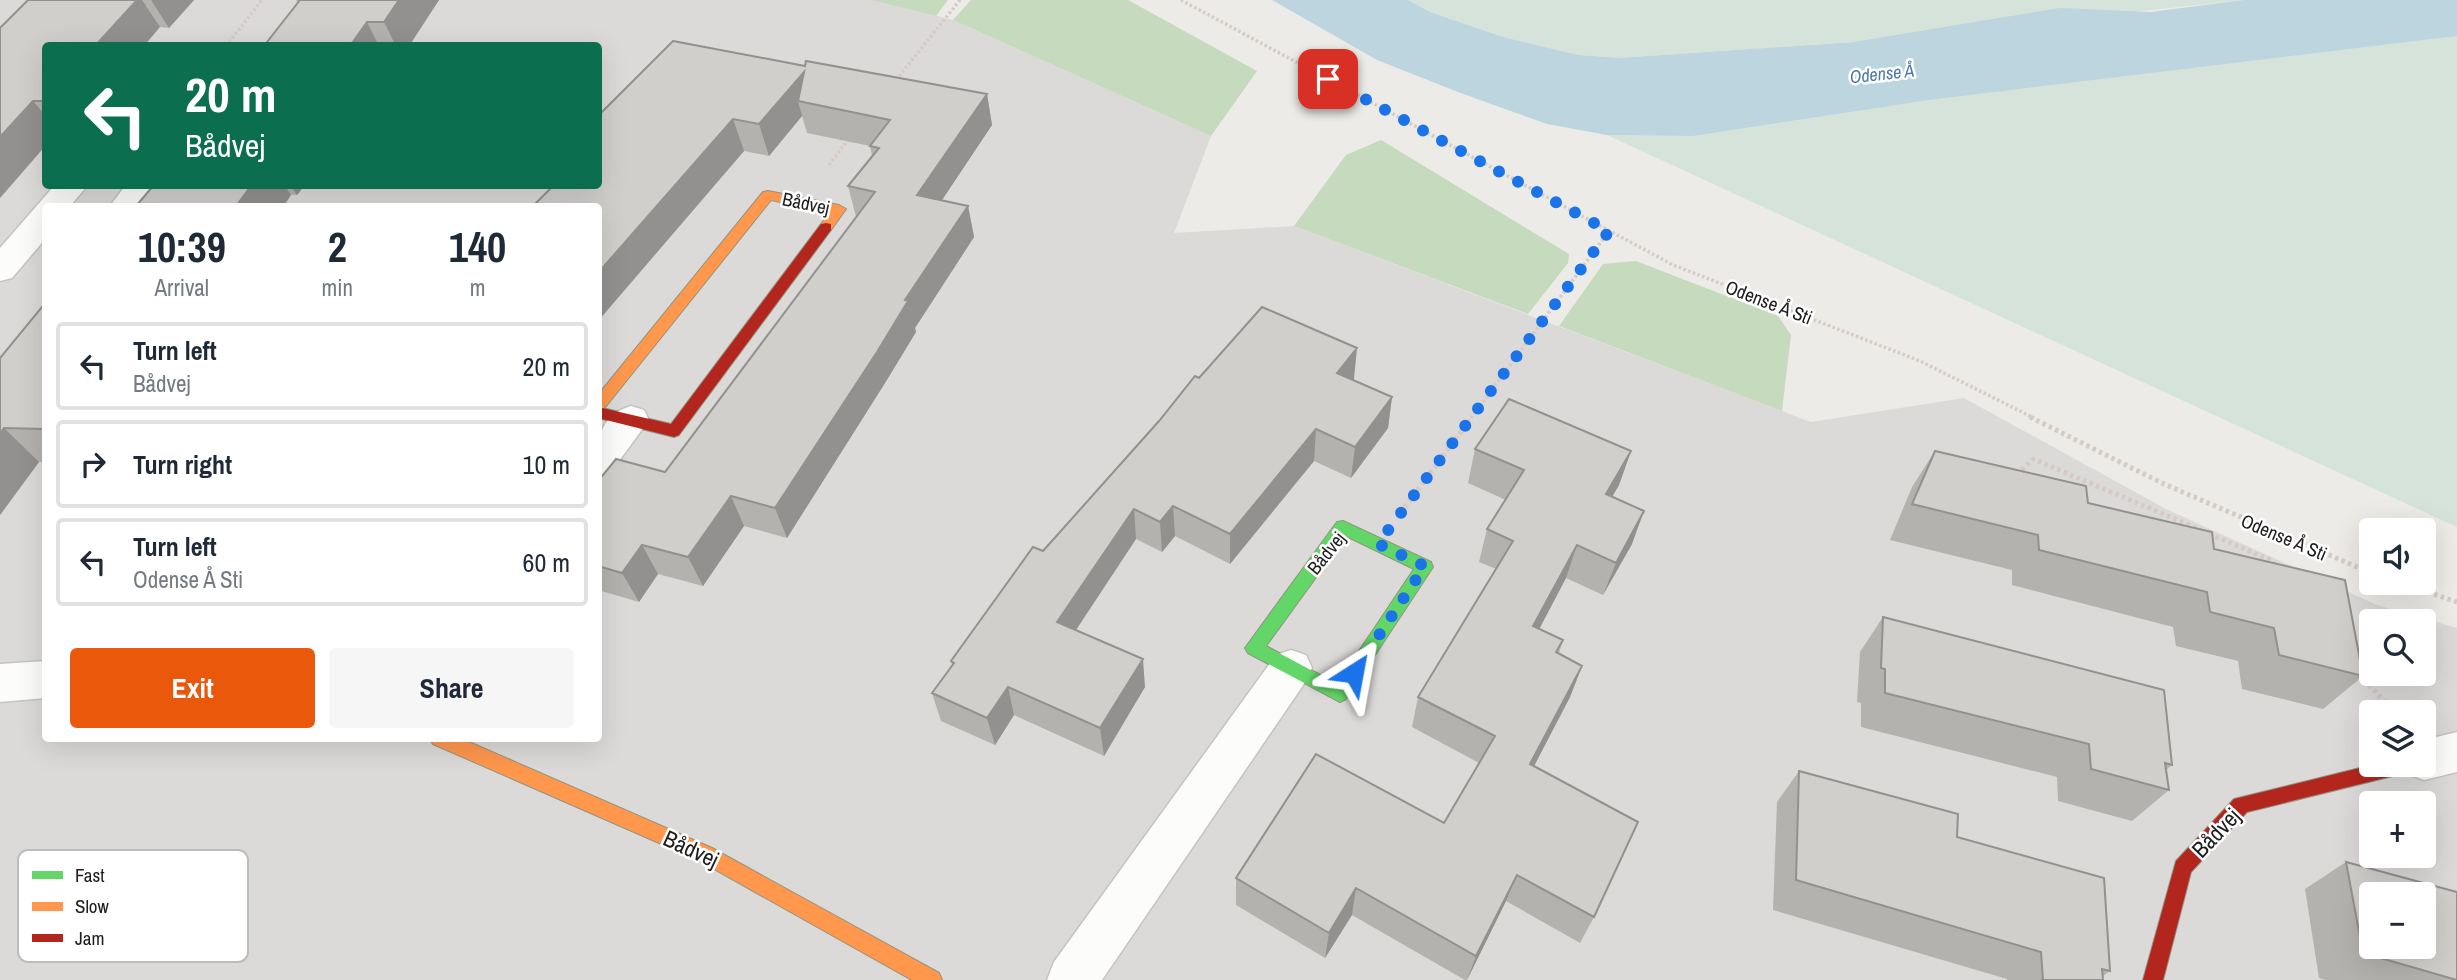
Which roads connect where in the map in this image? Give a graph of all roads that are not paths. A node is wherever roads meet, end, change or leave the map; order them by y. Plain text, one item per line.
1 (68, 189) edge
2 (140, 189) edge
3 (56, 203) edge
4 (128, 203) edge
5 (42, 221) edge
6 (0, 270) edge
7 (609, 412) edge
8 (602, 443) edge
9 (1291, 668) junction
10 (42, 679) edge
11 (0, 683) edge
12 (448, 742) edge
13 (2457, 752) edge
14 (2436, 757) edge
15 (2359, 776) edge
16 (932, 980) edge
17 (1072, 980) edge
18 (2153, 980) edge

1 - 3 street
2 - 4 street
5 - 6 street
7 - 7 street, Bådvej
7 - 8 street, Bådvej
9 - 9 street, Bådvej
9 - 17 street
10 - 11 street
12 - 16 street, Bådvej
13 - 14 street
15 - 18 street, Bådvej

